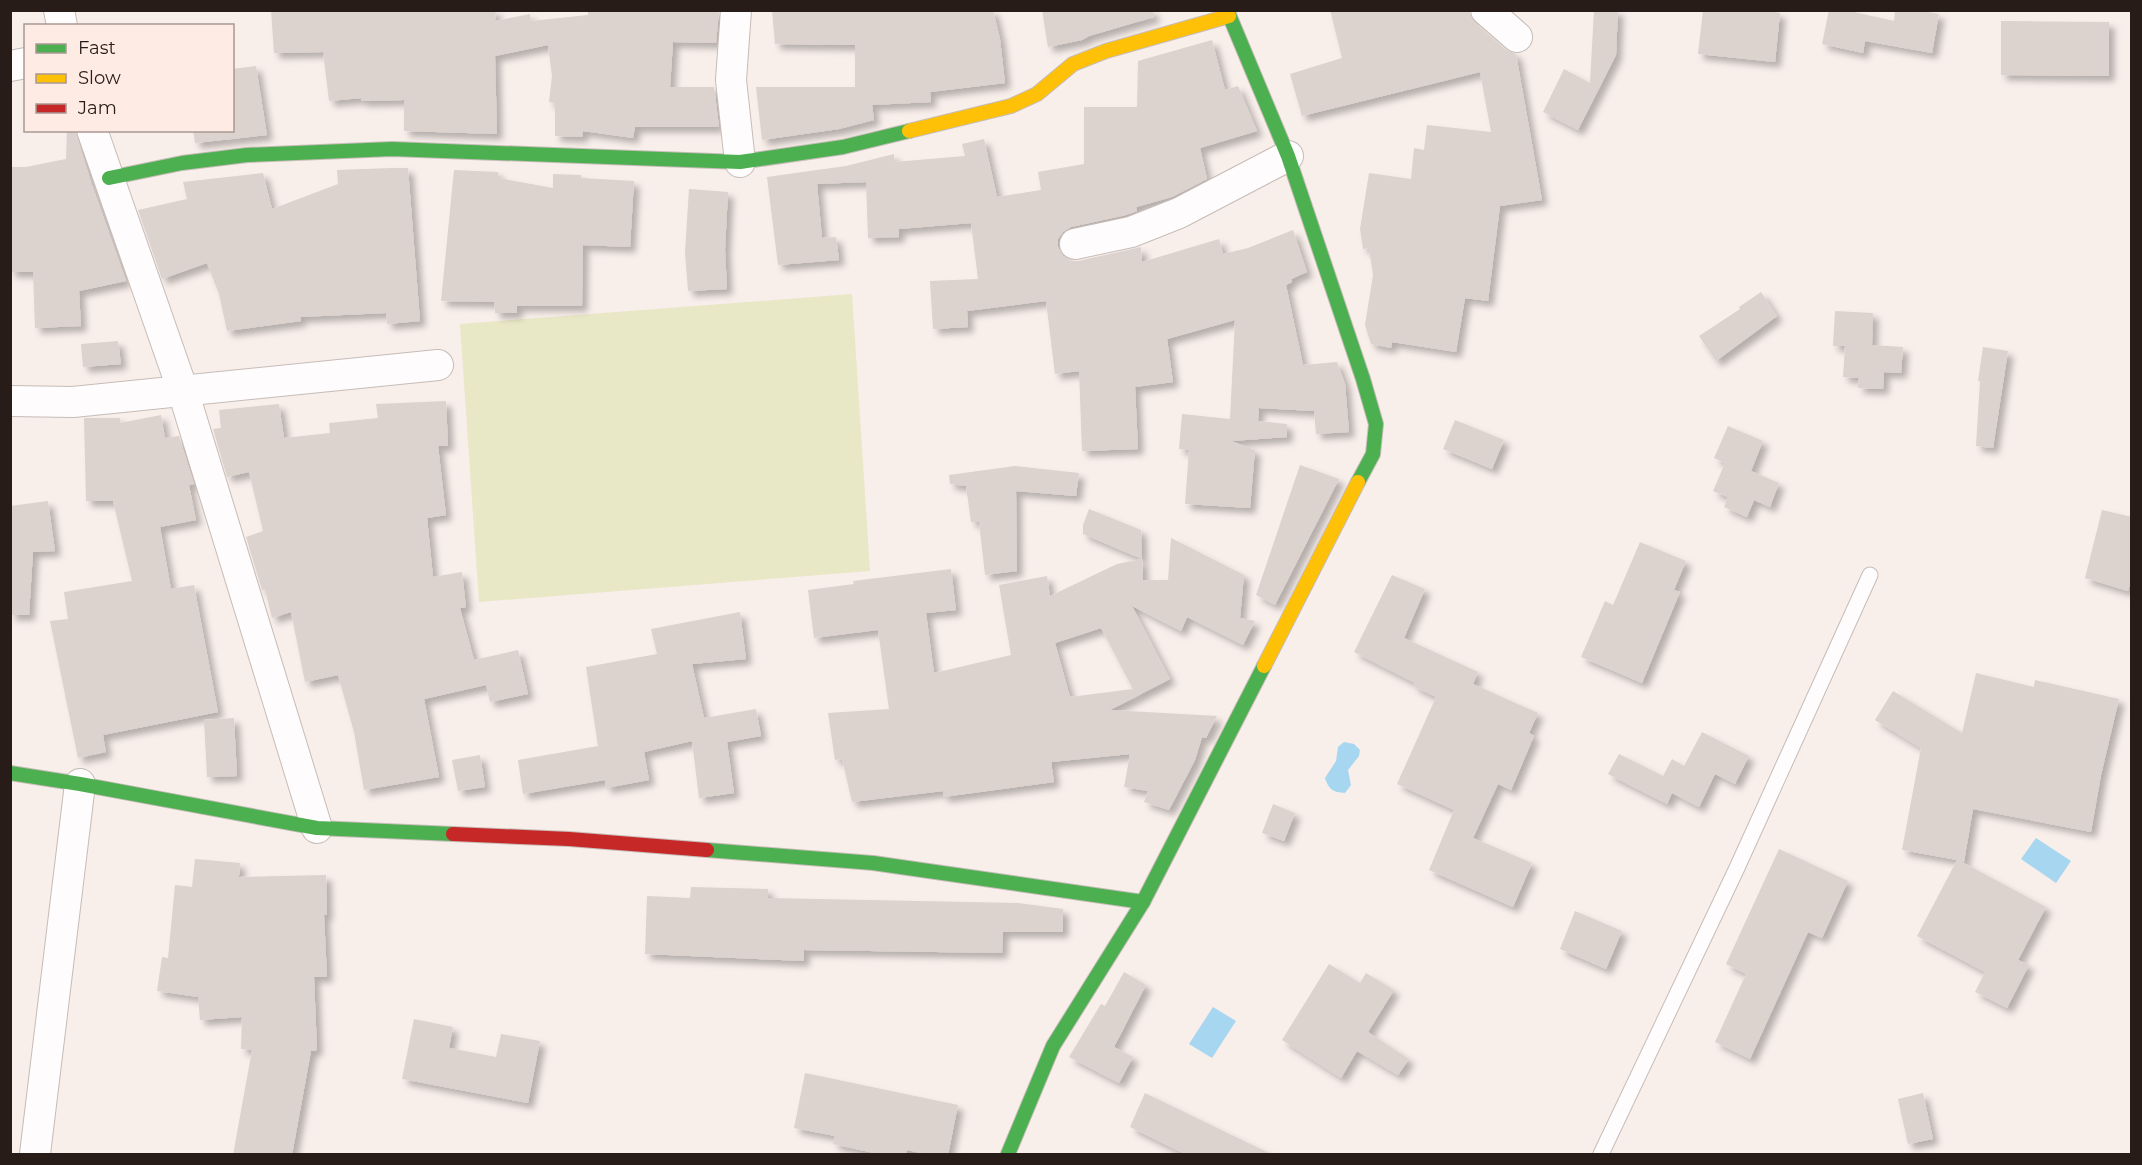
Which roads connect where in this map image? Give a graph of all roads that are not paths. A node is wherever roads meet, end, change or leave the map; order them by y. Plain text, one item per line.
1 (736, 10) edge
2 (1486, 10) edge
3 (1228, 13) edge
4 (1517, 37) dead end
5 (93, 132) edge
6 (1288, 156) junction
7 (740, 162) junction
8 (109, 178) junction
9 (1075, 244) dead end
10 (438, 365) dead end
11 (183, 391) junction
12 (10, 401) edge
13 (1870, 575) dead end
14 (10, 773) edge
15 (80, 784) junction
16 (317, 828) junction
17 (1143, 902) junction
18 (35, 1155) edge
19 (1008, 1155) edge
20 (1601, 1155) edge

1 - 7 street
2 - 4 street
3 - 6 street
3 - 7 street
5 - 8 street
6 - 9 street
6 - 17 street
7 - 8 street
8 - 11 street
10 - 11 street
11 - 12 street
11 - 16 street
13 - 20 lane
14 - 15 street
15 - 16 street
15 - 18 street
16 - 17 street
17 - 19 street

